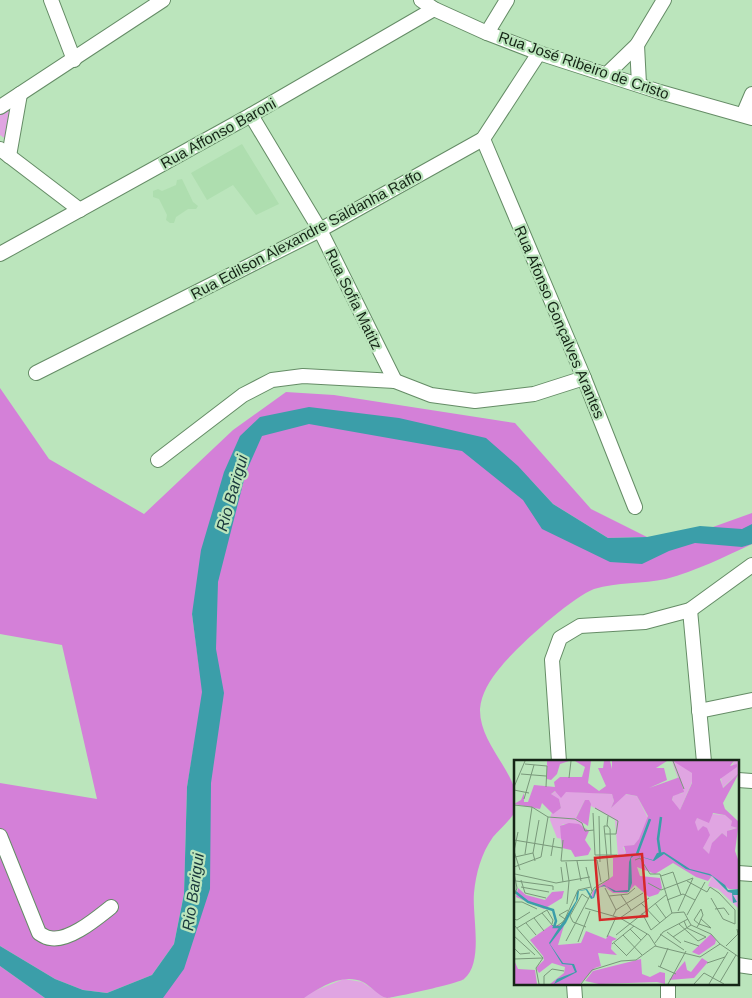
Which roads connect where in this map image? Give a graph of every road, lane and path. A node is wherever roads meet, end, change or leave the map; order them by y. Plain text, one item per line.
1 (51, 0) edge
2 (163, 0) edge
3 (421, 0) edge
4 (507, 0) edge
5 (664, 0) edge
6 (434, 9) junction
7 (487, 33) junction
8 (637, 45) junction
9 (539, 53) junction
10 (74, 60) junction
11 (607, 74) junction
12 (639, 84) junction
13 (20, 94) junction
14 (752, 94) edge
15 (0, 107) edge
16 (251, 115) junction
17 (748, 117) edge
18 (483, 139) junction
19 (5, 152) edge
20 (80, 210) junction
21 (320, 230) junction
22 (0, 254) edge
23 (36, 373) dead end
24 (584, 378) junction
25 (395, 382) junction
26 (158, 460) dead end
27 (634, 507) dead end
28 (752, 564) edge
29 (690, 610) junction
30 (752, 700) edge
31 (699, 711) junction
32 (559, 760) edge
33 (704, 760) edge
34 (0, 836) edge
35 (111, 907) dead end

1 - 10 street
2 - 10 street
3 - 6 street, Rua José Ribeiro de Cristo
4 - 7 street
5 - 8 street
6 - 7 street, Rua José Ribeiro de Cristo
6 - 16 street, Rua Affonso Baroni
7 - 9 street, Rua José Ribeiro de Cristo
8 - 11 street
8 - 12 street
9 - 11 street, Rua José Ribeiro de Cristo
9 - 18 street, Rua Edilson Alexandre Saldanha Raffo
10 - 13 street
11 - 12 street, Rua José Ribeiro de Cristo
12 - 17 street, Rua José Ribeiro de Cristo
13 - 15 street
13 - 19 street
14 - 17 street
16 - 20 street, Rua Affonso Baroni
16 - 21 street, Rua Sofia Matitz
18 - 21 street, Rua Edilson Alexandre Saldanha Raffo
18 - 24 street, Rua Afonso Gonçalves Arantes
19 - 20 street
20 - 22 street, Rua Affonso Baroni
21 - 23 street, Rua Edilson Alexandre Saldanha Raffo
21 - 25 street, Rua Sofia Matitz
24 - 25 street
24 - 27 street, Rua Afonso Gonçalves Arantes
25 - 26 street
28 - 29 street
29 - 31 street
29 - 32 street
30 - 31 street
31 - 33 street
34 - 35 street

